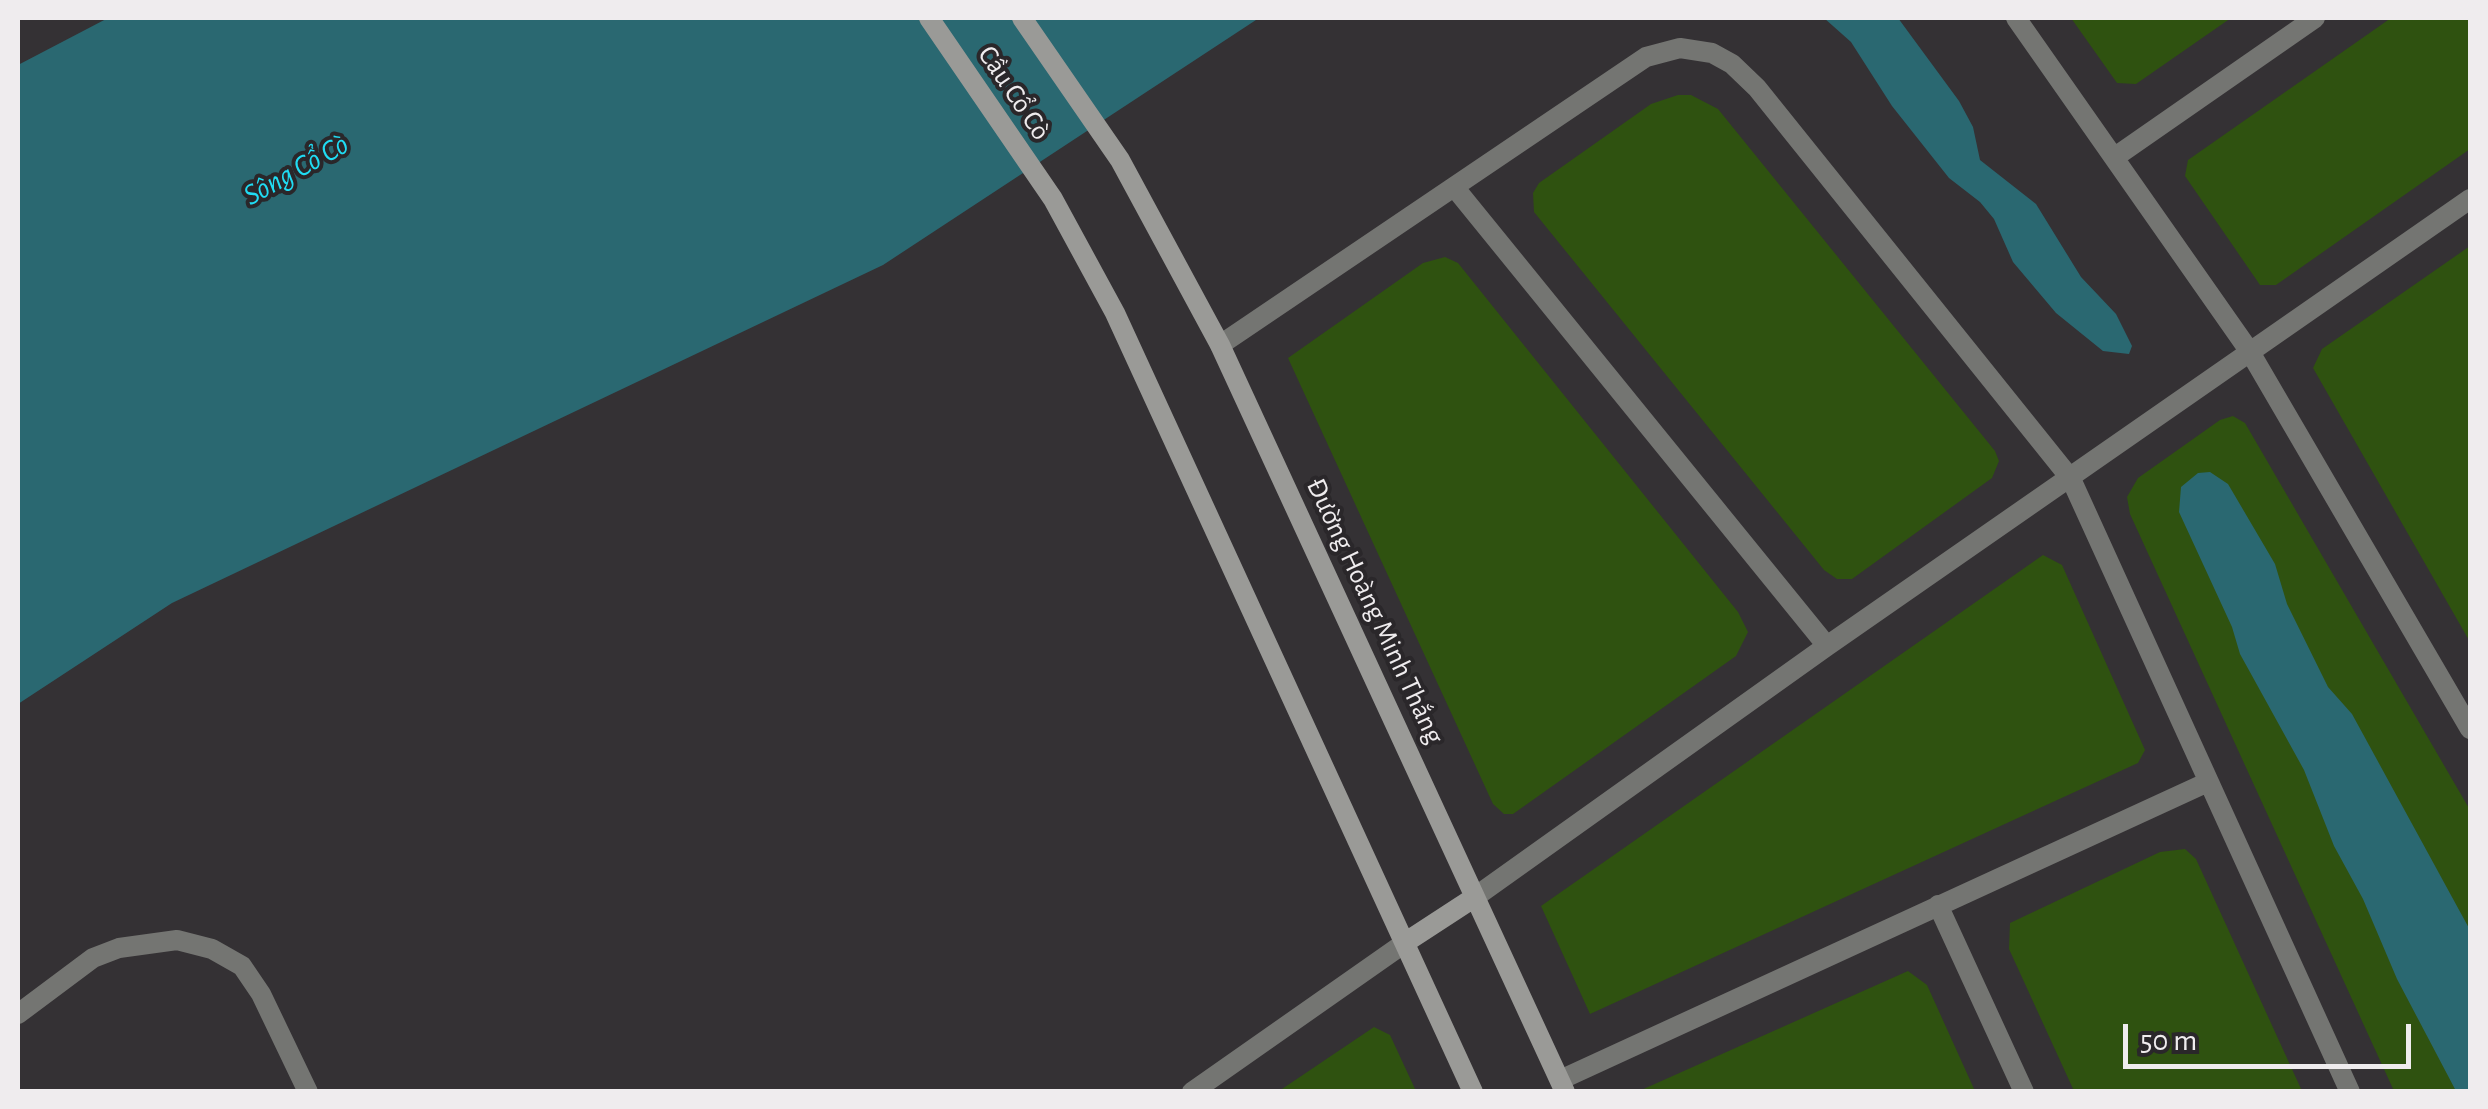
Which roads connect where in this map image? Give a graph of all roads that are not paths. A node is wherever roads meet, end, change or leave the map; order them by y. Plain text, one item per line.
1 (929, 18) edge
2 (1022, 18) edge
3 (2016, 18) edge
4 (2315, 18) edge
5 (2115, 157) junction
6 (1120, 160) joint
7 (1455, 188) junction
8 (2470, 199) edge
9 (1220, 345) junction
10 (2250, 352) junction
11 (2071, 479) junction
12 (1827, 646) junction
13 (2470, 728) edge
14 (2208, 782) junction
15 (1475, 897) junction
16 (1938, 905) junction
17 (1406, 942) junction
18 (18, 1014) edge
19 (1563, 1086) edge
20 (308, 1092) edge
21 (1192, 1092) edge
22 (1473, 1092) edge
23 (2024, 1092) edge
24 (2350, 1092) edge

1 - 17 main road, Cầu Cổ Cò
2 - 6 main road, Cầu Cổ Cò
3 - 5 street
4 - 5 street
5 - 10 street
6 - 9 main road, Đường Hoàng Minh Thắng
7 - 9 street
7 - 11 street
7 - 12 street
8 - 10 street
9 - 15 main road, Đường Hoàng Minh Thắng
10 - 11 street
10 - 13 street
11 - 12 street
11 - 14 street
12 - 15 street
14 - 16 street
14 - 24 street
15 - 17 main road
15 - 19 main road, Đường Hoàng Minh Thắng
16 - 19 street
16 - 23 street
17 - 21 street
17 - 22 main road
18 - 20 street

